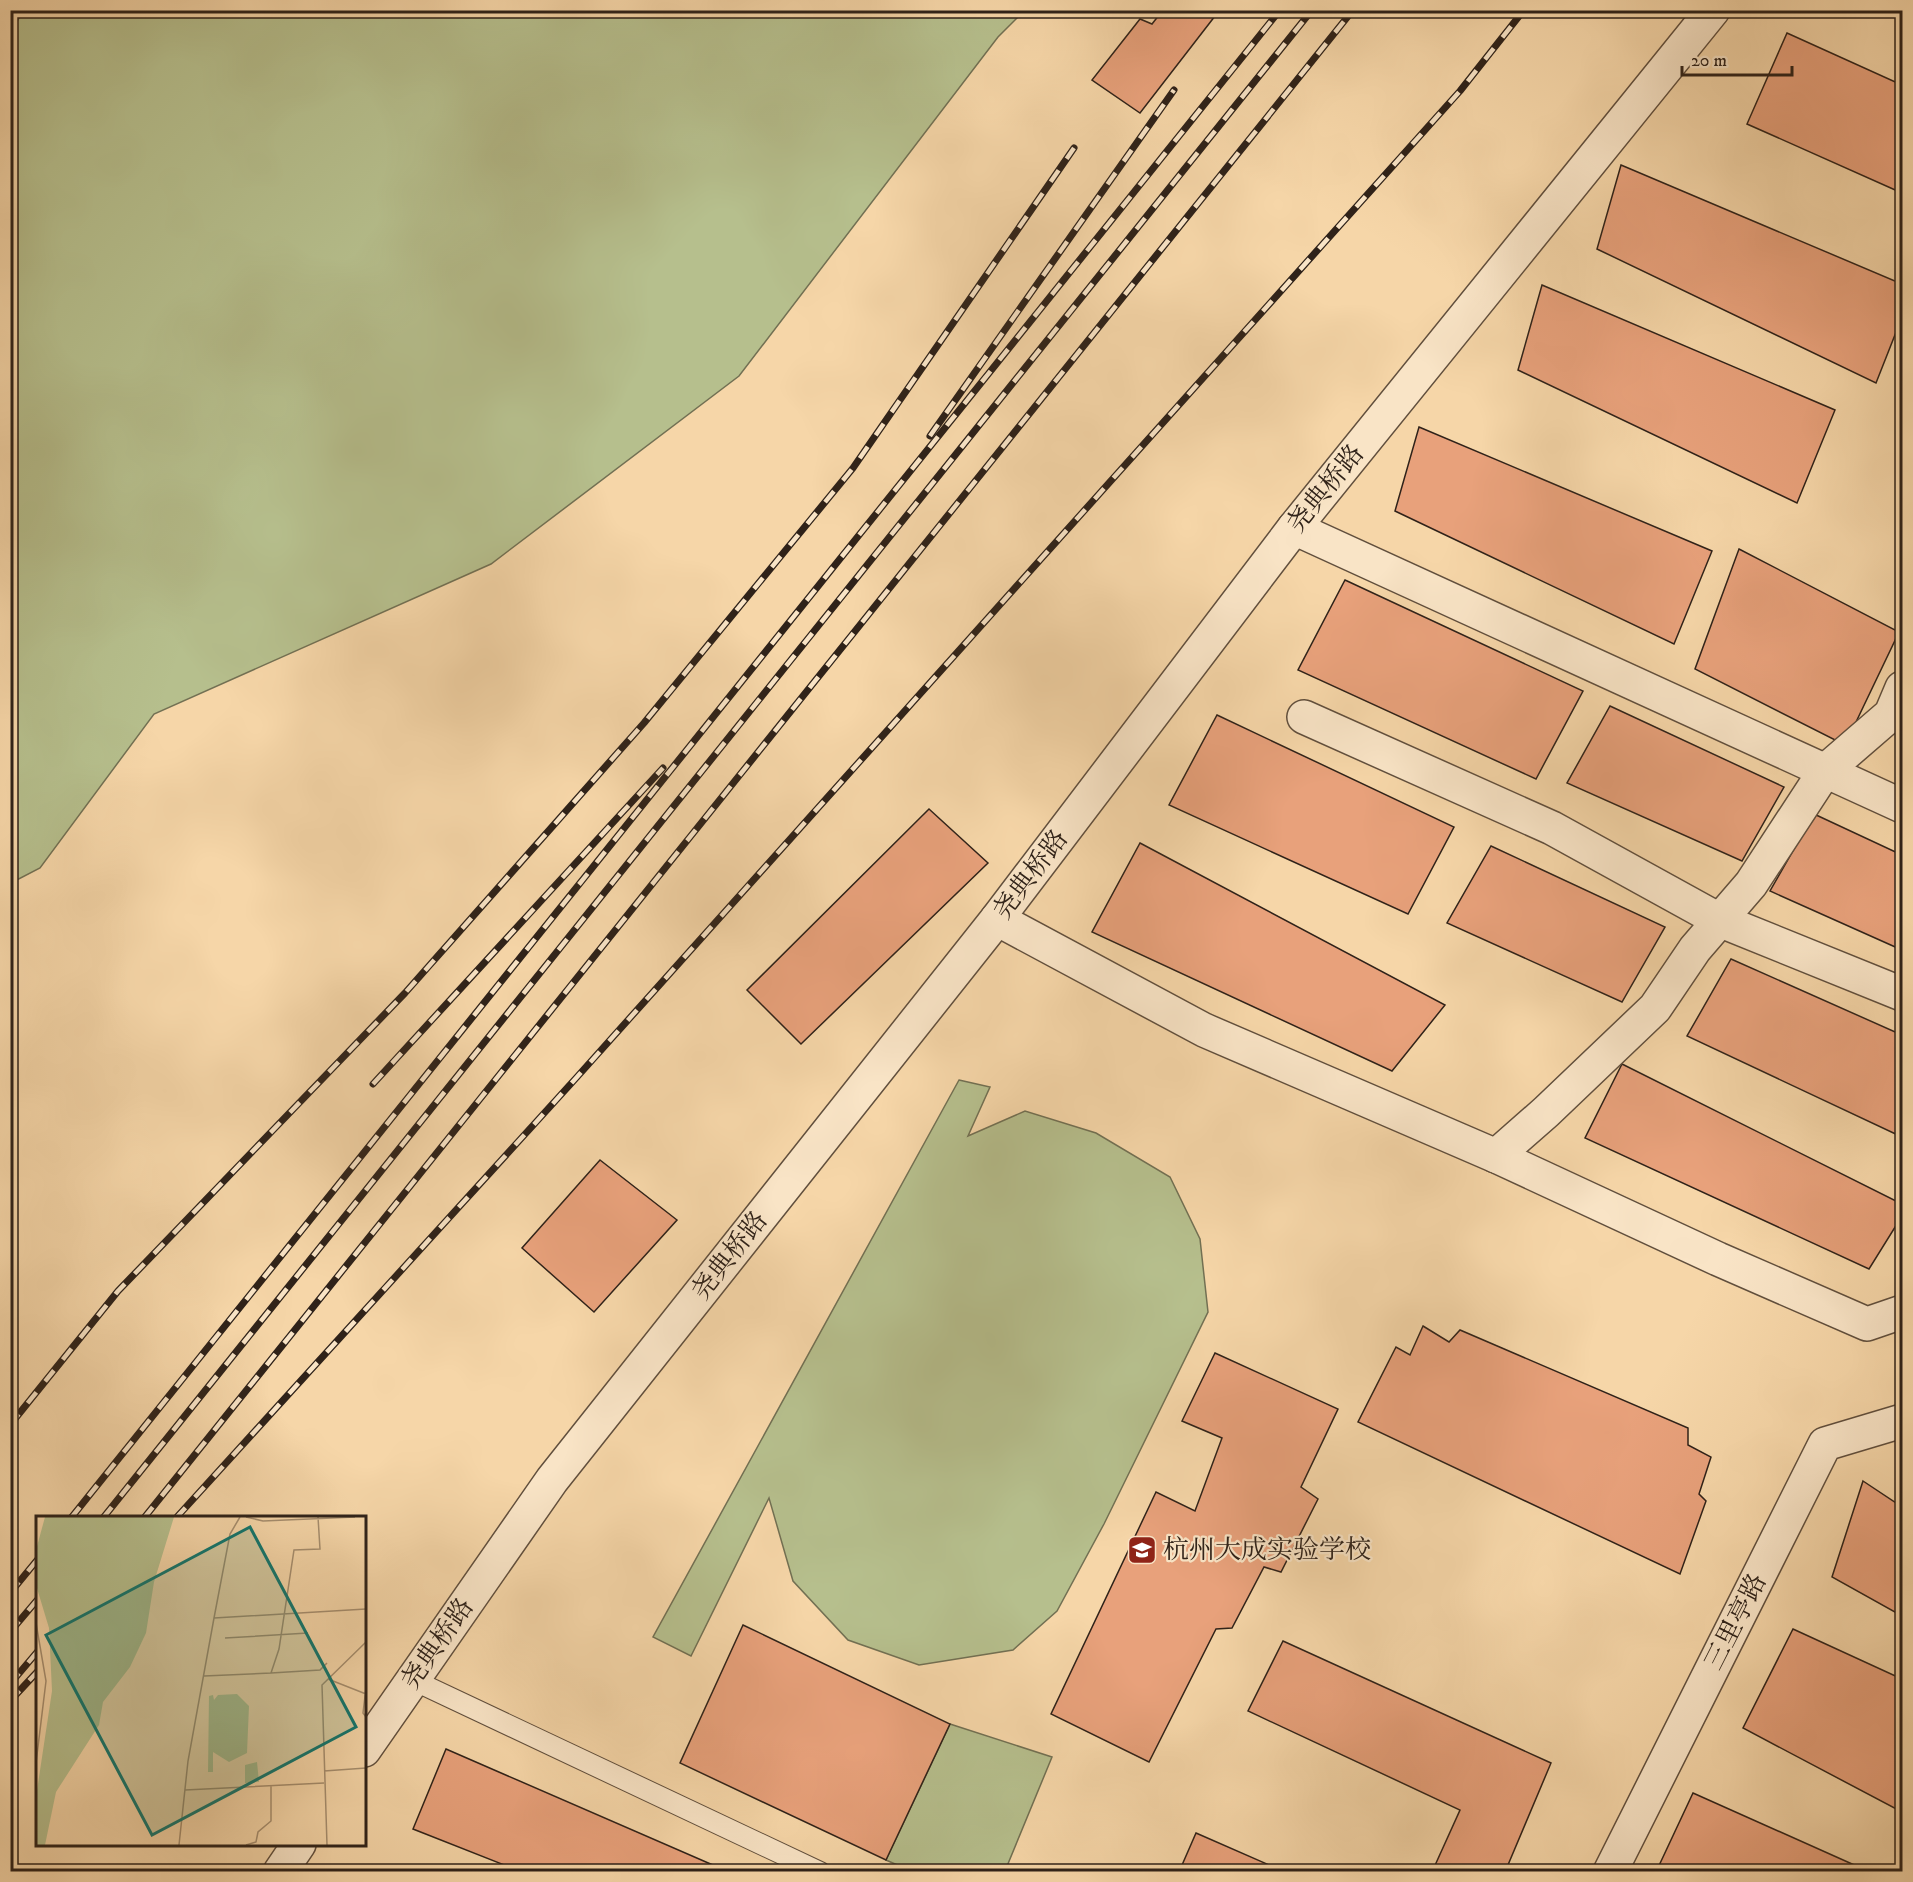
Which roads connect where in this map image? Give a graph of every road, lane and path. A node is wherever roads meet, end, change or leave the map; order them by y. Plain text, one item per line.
1 (1713, 10) edge
2 (1294, 528) junction
3 (1902, 688) edge
4 (1304, 717) dead end
5 (1826, 771) junction
6 (1902, 806) edge
7 (997, 919) junction
8 (1719, 920) junction
9 (1902, 994) edge
10 (1496, 1156) junction
11 (1902, 1312) edge
12 (1900, 1425) edge
13 (413, 1680) junction
14 (366, 1747) edge
15 (298, 1846) edge
16 (280, 1872) edge
17 (820, 1872) edge
18 (1610, 1872) edge

1 - 2 street, 尧典桥路
2 - 5 street
2 - 7 street, 尧典桥路
3 - 5 street
4 - 8 street
5 - 6 street
5 - 8 street
7 - 10 street
7 - 13 street, 尧典桥路
8 - 9 street
8 - 10 street
10 - 11 street
12 - 18 street, 三里亭路
13 - 14 street, 尧典桥路
13 - 17 lane
15 - 16 street

